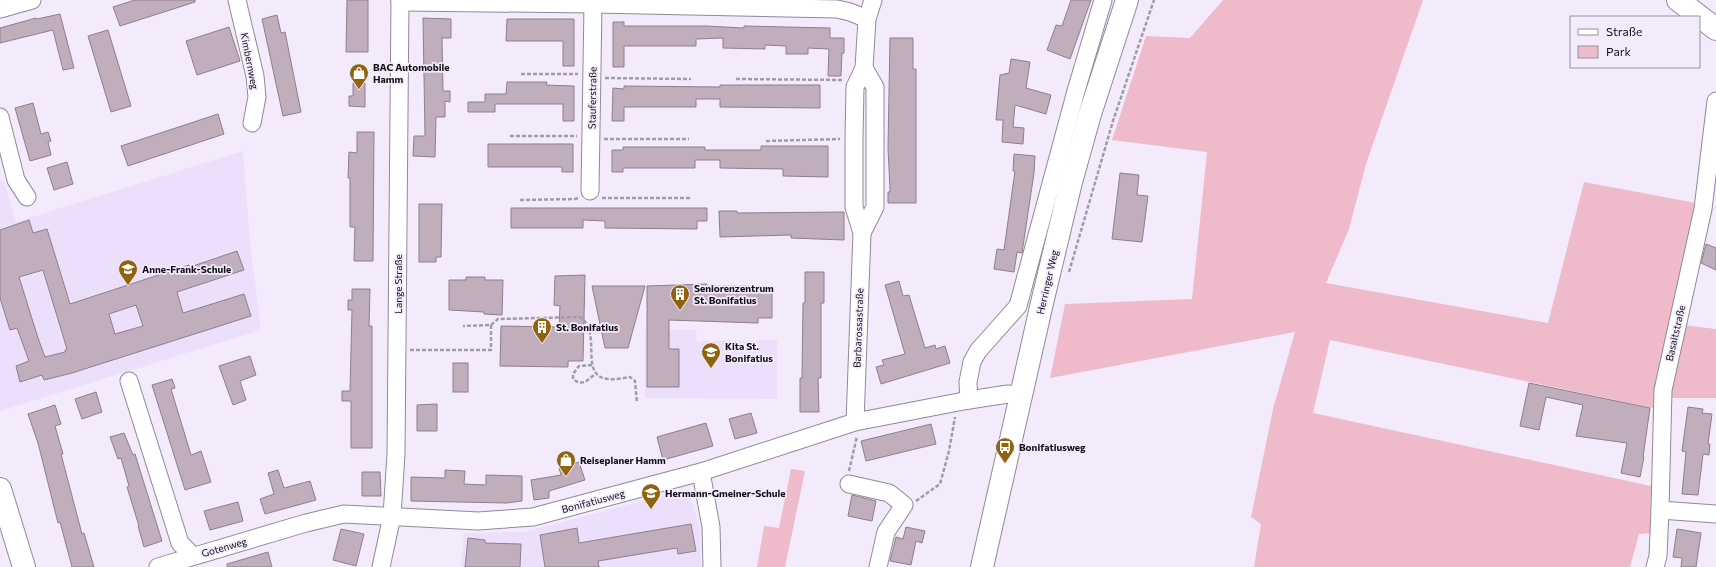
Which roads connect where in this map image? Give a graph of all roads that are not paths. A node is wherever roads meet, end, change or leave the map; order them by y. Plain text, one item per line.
1 (32, 0) edge
2 (238, 0) edge
3 (872, 0) edge
4 (1103, 0) edge
5 (1127, 0) edge
6 (1678, 0) edge
7 (400, 1) edge
8 (594, 4) junction
9 (0, 9) edge
10 (1699, 16) edge
11 (1700, 17) edge
12 (867, 19) junction
13 (1716, 29) edge
14 (861, 74) junction
15 (1716, 101) edge
16 (0, 117) edge
17 (252, 123) dead end
18 (590, 191) road end
19 (28, 196) dead end
20 (862, 233) junction
21 (129, 382) dead end
22 (1021, 395) junction
23 (964, 401) junction
24 (855, 422) junction
25 (701, 472) junction
26 (849, 484) road end
27 (0, 489) edge
28 (1660, 510) junction
29 (1716, 514) edge
30 (392, 516) junction
31 (193, 556) junction
32 (24, 567) edge
33 (158, 567) edge
34 (381, 567) edge
35 (712, 567) edge
36 (878, 567) edge
37 (982, 567) edge
38 (1655, 567) edge

1 - 9 street
2 - 17 street, Kimbernweg
3 - 12 street, Barbarossastraße
4 - 23 street, Herringer Weg
5 - 22 main road, Herringer Weg
6 - 10 main road
7 - 8 street
7 - 30 street, Lange Straße
8 - 12 street
8 - 18 street, Stauferstraße
11 - 13 main road
12 - 14 street, Barbarossastraße
14 - 20 street, Barbarossastraße
14 - 20 street, Barbarossastraße
15 - 28 street, Basaltstraße
16 - 19 street
20 - 24 street, Barbarossastraße
21 - 31 street, Gotenweg
22 - 23 street, Bonifatiusweg
22 - 37 main road, Herringer Weg
23 - 24 street, Bonifatiusweg
24 - 25 street, Bonifatiusweg
25 - 30 street, Bonifatiusweg
25 - 35 street
26 - 36 street
27 - 32 main road
28 - 29 street
28 - 38 street, Basaltstraße
30 - 31 street, Gotenweg
30 - 34 street, Lange Straße
31 - 33 street

